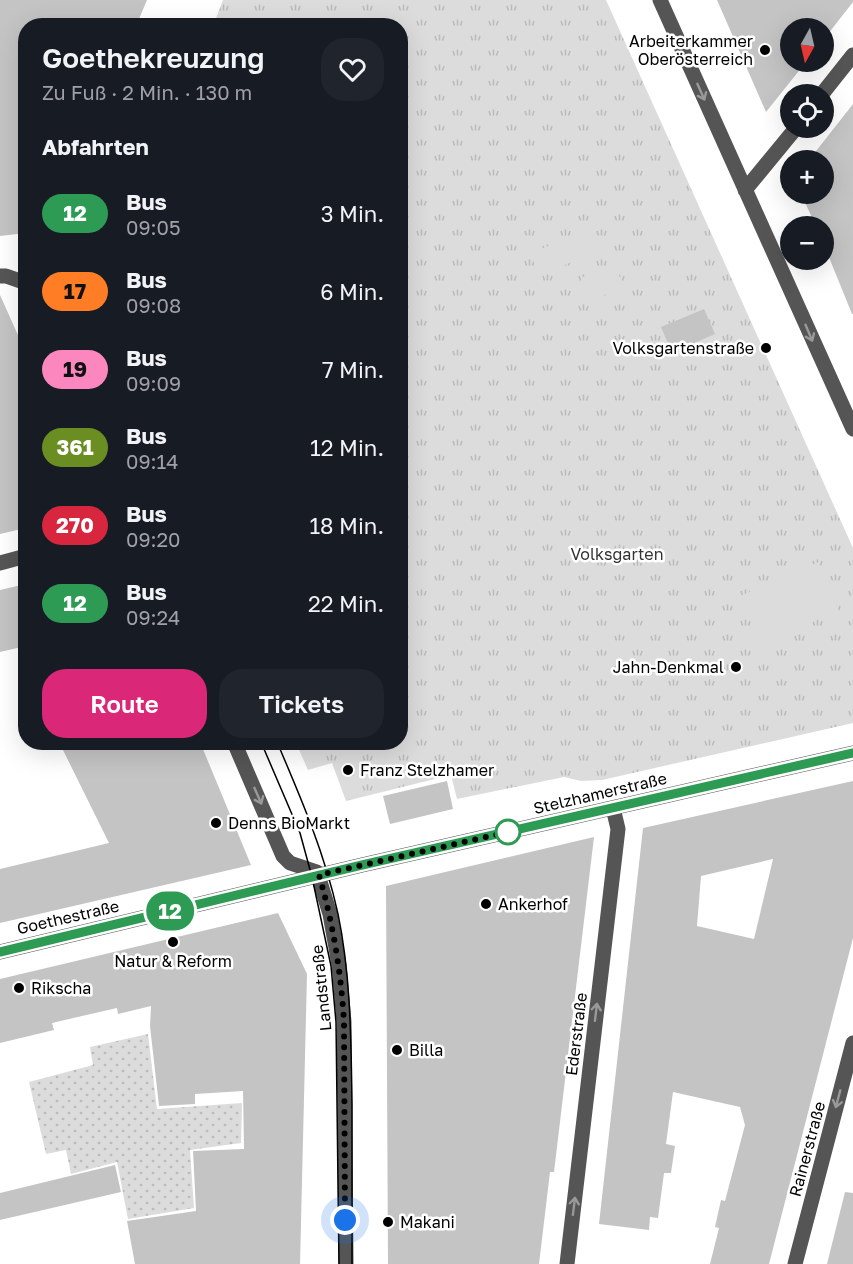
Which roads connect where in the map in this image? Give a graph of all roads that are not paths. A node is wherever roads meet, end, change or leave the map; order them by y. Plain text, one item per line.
1 (660, 0) edge
2 (853, 55) edge
3 (830, 84) edge
4 (788, 138) edge
5 (745, 190) junction
6 (0, 276) edge
7 (18, 281) edge
8 (853, 429) edge
9 (18, 558) edge
10 (0, 562) edge
11 (238, 750) edge
12 (853, 753) edge
13 (613, 808) junction
14 (319, 875) junction
15 (0, 952) edge
16 (853, 1043) edge
17 (346, 1264) edge
18 (567, 1264) edge
19 (795, 1264) edge

1 -> 5 street
2 - 3 street
4 - 5 street
5 -> 8 street
6 - 7 street
9 - 10 street
11 -> 14 street
12 - 13 street, Stelzhamerstraße
13 - 14 street, Stelzhamerstraße
18 -> 13 street, Ederstraße
14 - 15 street, Goethestraße
14 - 17 street, Landstraße
16 -> 19 street, Rainerstraße

